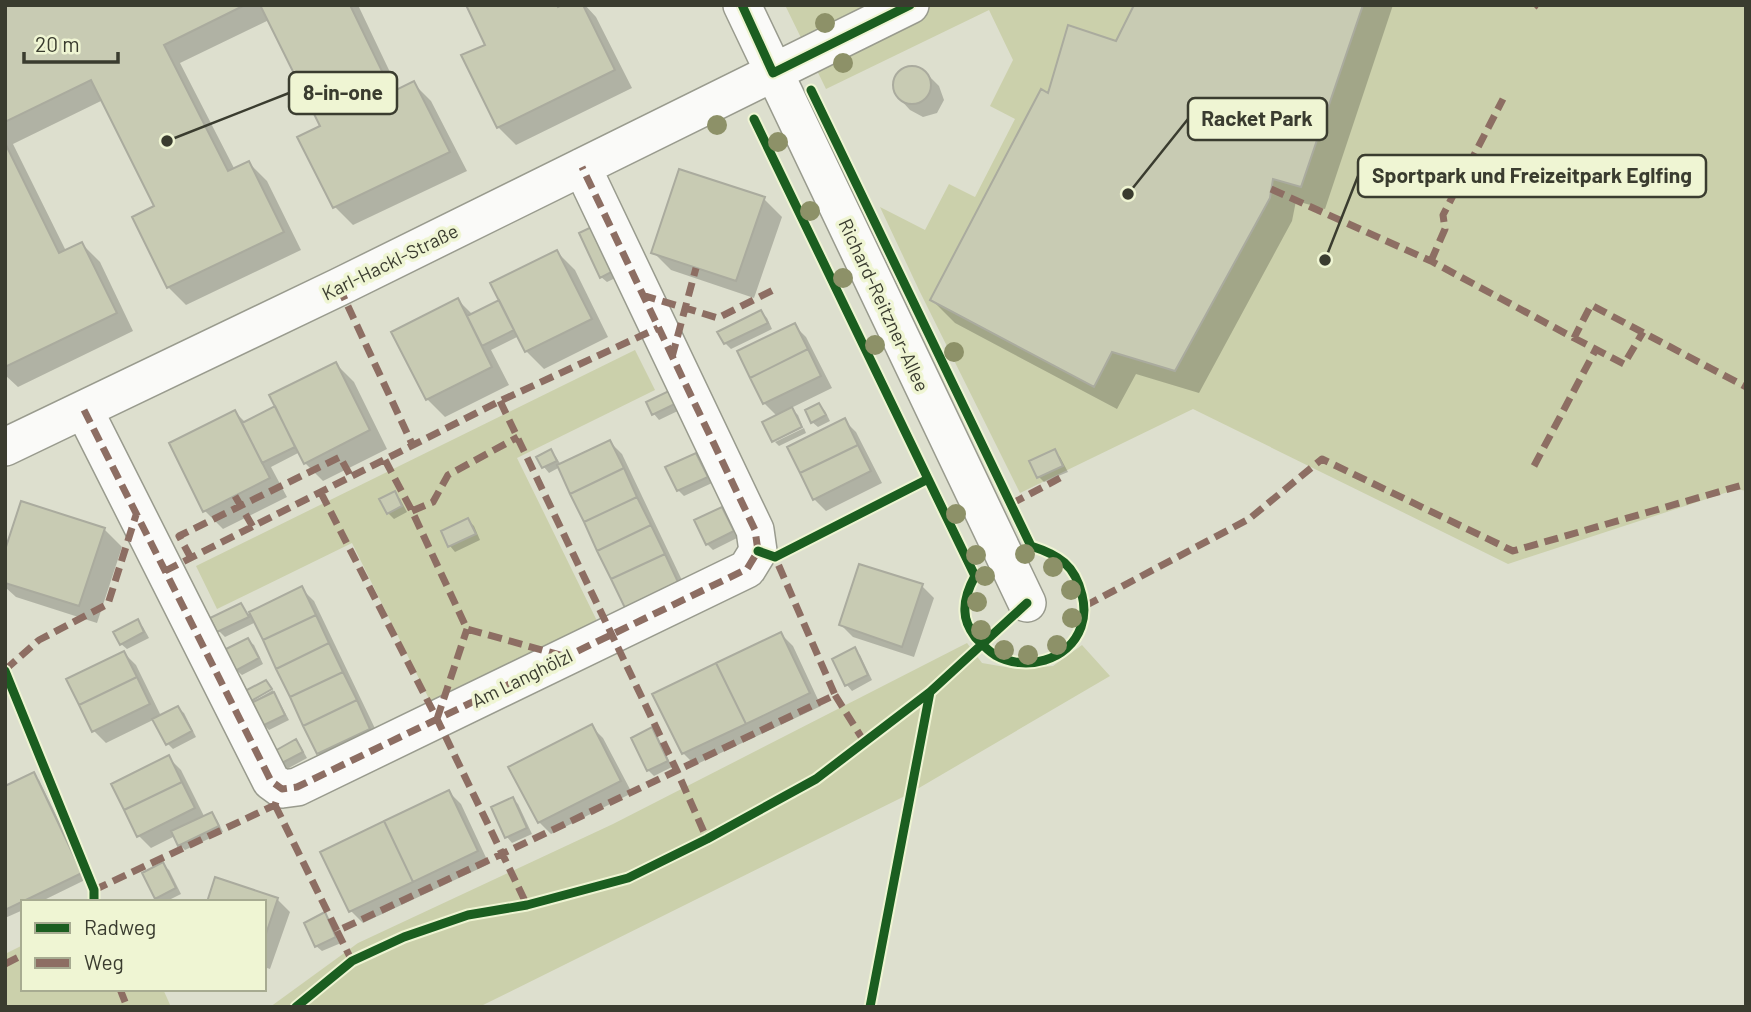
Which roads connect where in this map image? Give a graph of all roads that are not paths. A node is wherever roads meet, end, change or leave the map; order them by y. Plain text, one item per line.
1 (742, 5) edge
2 (910, 5) edge
3 (773, 73) junction
4 (582, 167) junction
5 (84, 410) junction
6 (5, 447) edge
7 (1027, 603) dead end

1 - 3 street, Richard-Reitzner-Allee
2 - 3 street, Karl-Hackl-Straße
3 - 4 street, Karl-Hackl-Straße
3 - 7 street, Richard-Reitzner-Allee
4 - 5 street, Karl-Hackl-Straße
4 - 5 street, Am Langhölzl
5 - 6 street, Karl-Hackl-Straße

